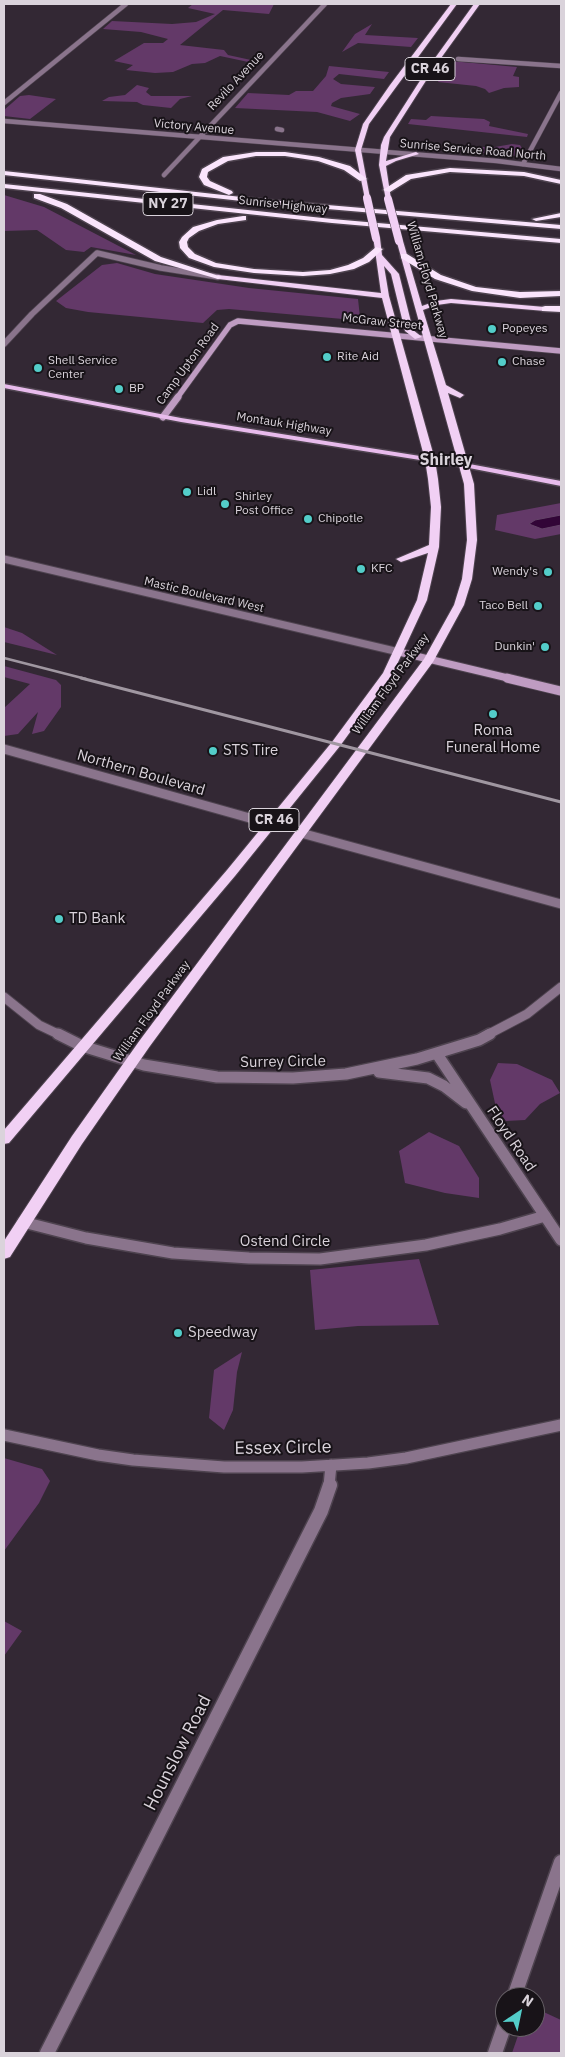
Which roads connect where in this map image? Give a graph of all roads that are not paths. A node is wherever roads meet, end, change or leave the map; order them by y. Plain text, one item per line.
1 (126, 4) edge
2 (325, 4) edge
3 (454, 4) edge
4 (477, 4) edge
5 (458, 59) dead end
6 (561, 66) edge
7 (561, 92) edge
8 (4, 103) edge
9 (4, 121) edge
10 (198, 137) junction
11 (358, 150) junction
12 (382, 152) junction
13 (416, 154) junction
14 (524, 164) junction
15 (382, 165) junction
16 (561, 169) edge
17 (4, 173) edge
18 (164, 175) dead end
19 (363, 179) junction
20 (561, 182) edge
21 (4, 187) edge
22 (387, 190) junction
23 (269, 202) junction
24 (561, 215) edge
25 (447, 218) junction
26 (332, 221) junction
27 (561, 227) edge
28 (499, 236) junction
29 (561, 240) edge
30 (561, 245) edge
31 (379, 253) junction
32 (404, 256) junction
33 (218, 277) junction
34 (561, 294) edge
35 (385, 296) junction
36 (420, 309) junction
37 (546, 309) joint
38 (561, 309) edge
39 (230, 325) joint
40 (394, 335) junction
41 (418, 337) junction
42 (428, 338) junction
43 (4, 344) edge
44 (561, 351) edge
45 (4, 386) edge
46 (442, 388) junction
47 (460, 395) dead end
48 (163, 417) junction
49 (430, 460) junction
50 (464, 466) junction
51 (561, 484) edge
52 (434, 547) junction
53 (4, 559) edge
54 (401, 559) dead end
55 (399, 652) junction
56 (429, 660) junction
57 (561, 691) edge
58 (4, 749) edge
59 (272, 824) junction
60 (301, 833) junction
61 (561, 904) edge
62 (561, 987) edge
63 (4, 997) edge
64 (82, 1046) junction
65 (437, 1054) junction
66 (133, 1063) junction
67 (368, 1071) junction
68 (473, 1108) junction
69 (4, 1139) edge
70 (545, 1216) junction
71 (23, 1222) junction
72 (561, 1240) edge
73 (4, 1253) edge
74 (561, 1425) edge
75 (4, 1435) edge
76 (331, 1466) junction
77 (561, 1862) edge
78 (517, 1987) edge
79 (501, 2037) edge
80 (47, 2053) edge
81 (495, 2053) edge

1 - 8 street
2 - 10 street, Revilo Avenue
3 - 11 highway, William Floyd Parkway / CR 46
4 - 12 highway, William Floyd Parkway / CR 46
5 - 6 street
7 - 14 street
9 - 10 street, Victory Avenue
10 - 11 street, Victory Avenue
10 - 18 street, Revilo Avenue
11 - 12 street, Victory Avenue
11 - 19 highway, William Floyd Parkway / CR 46
12 - 13 street, Sunrise Service Road North
12 - 15 highway, William Floyd Parkway / CR 46
13 - 14 street, Sunrise Service Road North
13 - 15 highway
14 - 16 street, Sunrise Service Road North
15 - 22 highway, William Floyd Parkway / CR 46
17 - 23 highway, Sunrise Highway / NY 27
19 - 23 highway
19 - 31 highway, William Floyd Parkway / CR 46, bridge
20 - 22 highway
21 - 26 highway, Sunrise Highway / NY 27
21 - 33 highway
22 - 32 highway, William Floyd Parkway / CR 46, bridge
23 - 25 highway, Sunrise Highway / NY 27
24 - 25 highway
25 - 27 highway, Sunrise Highway / NY 27
26 - 28 highway, Sunrise Highway / NY 27
26 - 31 highway
28 - 29 highway, Sunrise Highway / NY 27
28 - 30 highway
31 - 35 highway, William Floyd Parkway / CR 46
31 - 41 highway
32 - 34 highway
32 - 36 highway, William Floyd Parkway / CR 46
33 - 35 highway
33 - 43 street
35 - 40 highway, William Floyd Parkway / CR 46
36 - 37 highway
36 - 42 highway, William Floyd Parkway / CR 46
37 - 38 highway
39 - 40 main road, McGraw Street
39 - 48 main road, Camp Upton Road
40 - 41 main road, McGraw Street
40 - 49 highway, William Floyd Parkway / CR 46
41 - 42 main road, McGraw Street
42 - 44 main road, McGraw Street
42 - 46 highway, William Floyd Parkway / CR 46
45 - 48 main road, Montauk Highway
46 - 47 highway
46 - 50 highway, William Floyd Parkway / CR 46
48 - 49 main road, Montauk Highway
49 - 50 main road, Montauk Highway
49 - 52 highway, William Floyd Parkway / CR 46
50 - 51 main road, Montauk Highway
50 - 56 highway, William Floyd Parkway / CR 46
52 - 54 highway
52 - 55 highway, William Floyd Parkway / CR 46
53 - 55 street, Mastic Boulevard West
55 - 56 main road
55 - 59 highway, William Floyd Parkway / CR 46
56 - 57 main road
56 - 60 highway, William Floyd Parkway / CR 46
58 - 59 street, Northern Boulevard
59 - 64 highway, William Floyd Parkway / CR 46
60 - 61 street
60 - 66 highway, William Floyd Parkway / CR 46
62 - 65 street, Surrey Circle
63 - 64 street, Surrey Circle
64 - 66 street, Surrey Circle
64 - 69 highway, William Floyd Parkway / CR 46
65 - 67 street, Surrey Circle
65 - 68 street, Floyd Road
66 - 67 street, Surrey Circle
66 - 71 highway, William Floyd Parkway / CR 46
67 - 68 street
68 - 70 street, Floyd Road
70 - 71 street, Ostend Circle
70 - 72 street, Floyd Road
71 - 73 highway, William Floyd Parkway / CR 46
74 - 76 street, Essex Circle
75 - 76 street, Essex Circle
76 - 80 street, Hounslow Road
77 - 78 street
79 - 81 street

